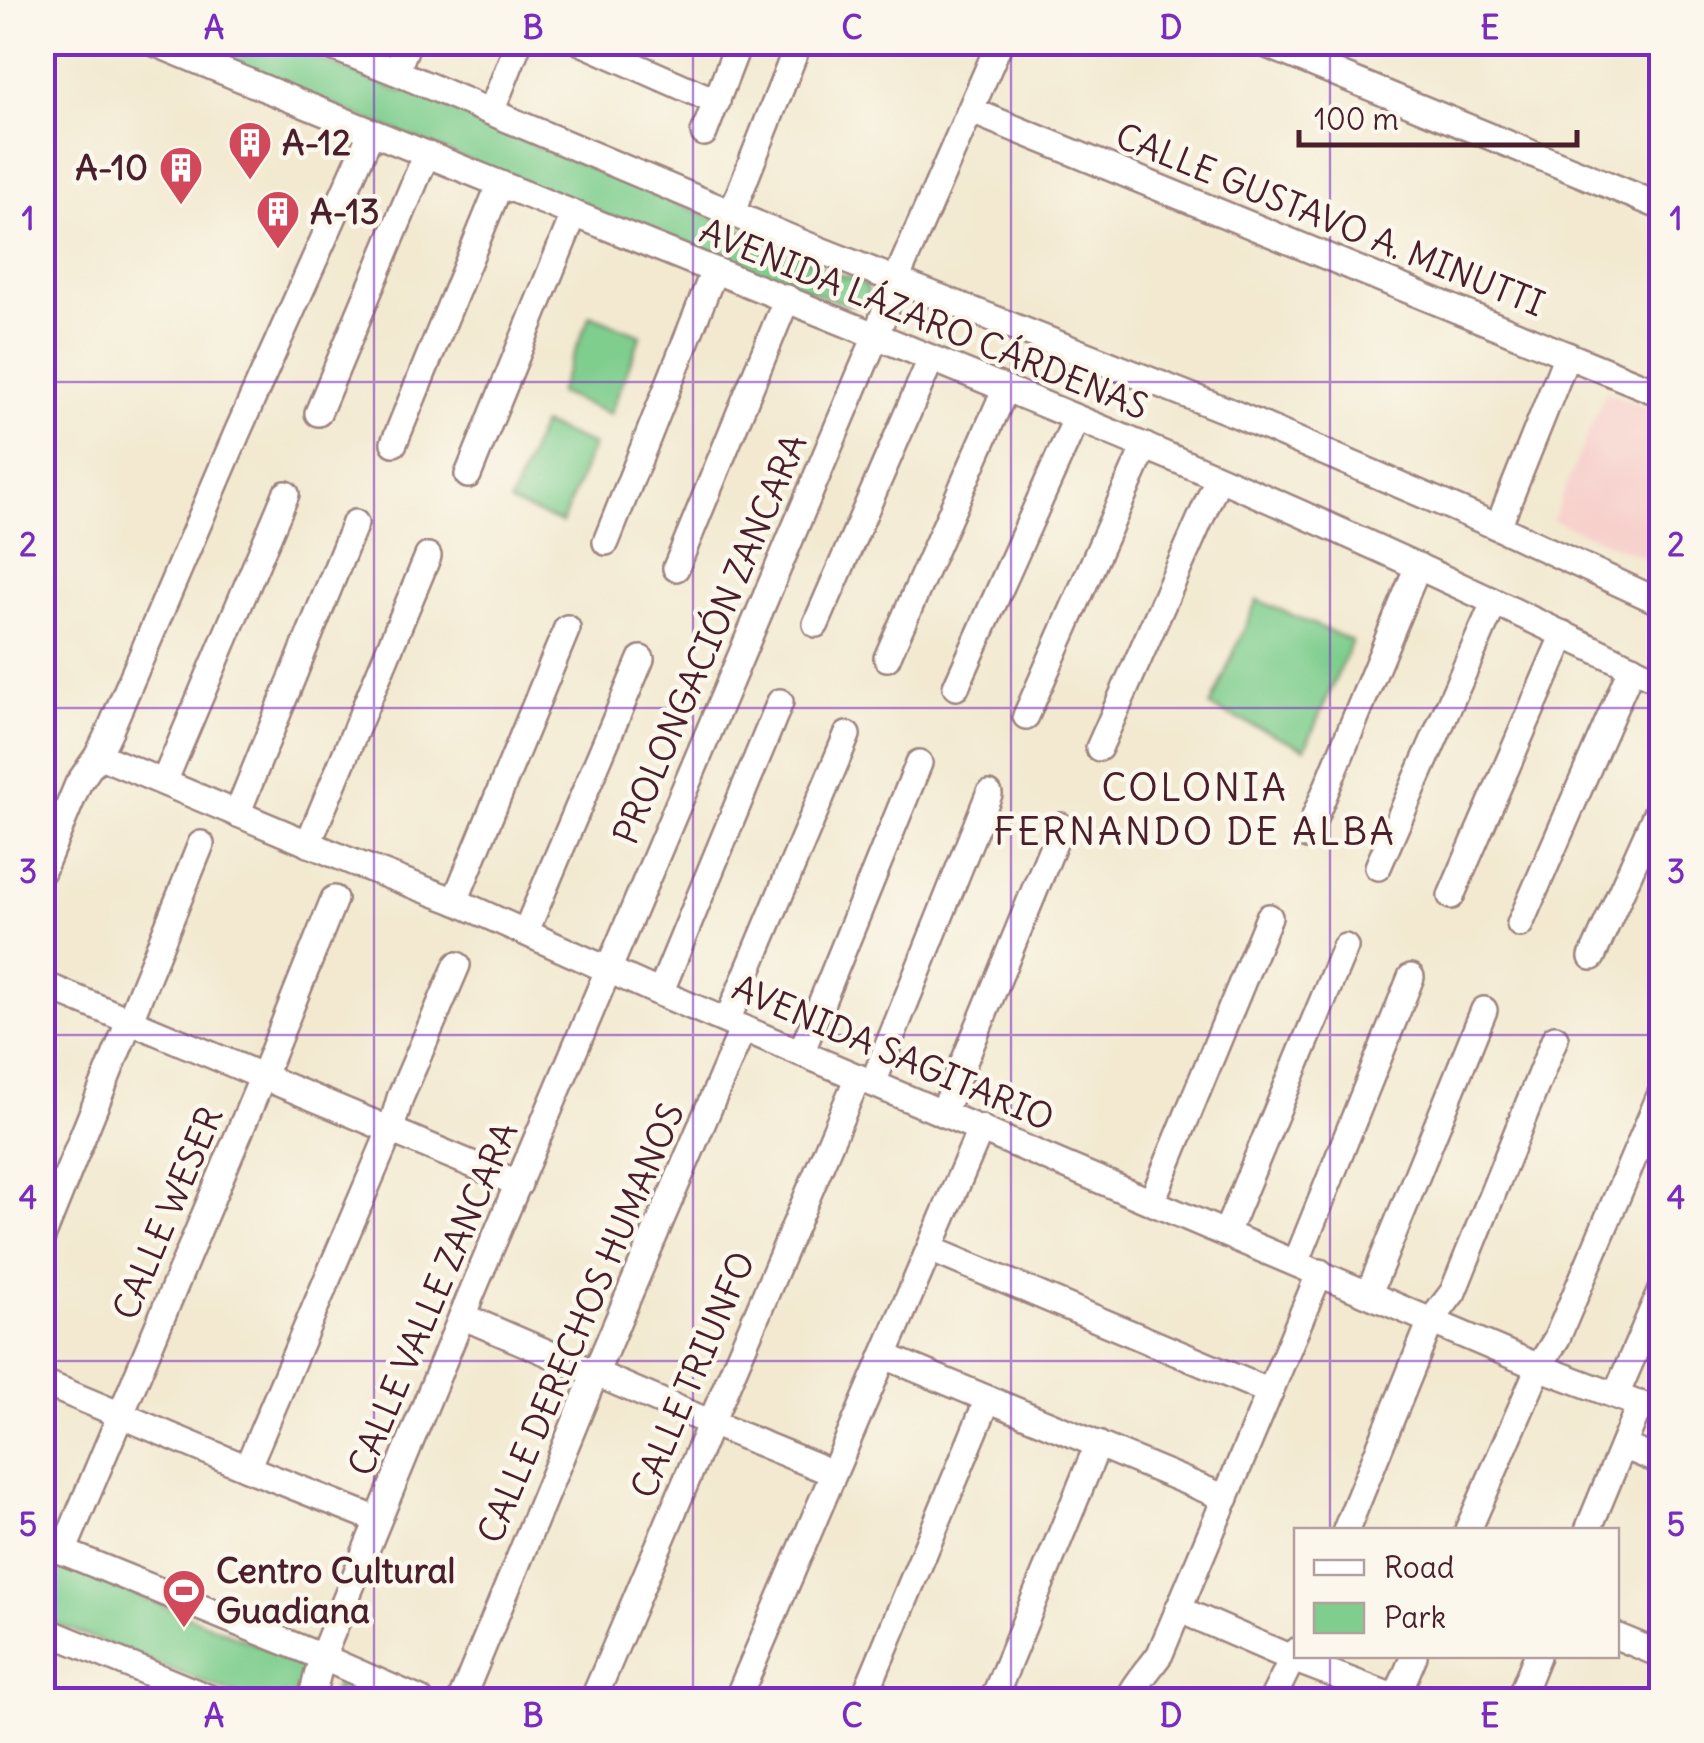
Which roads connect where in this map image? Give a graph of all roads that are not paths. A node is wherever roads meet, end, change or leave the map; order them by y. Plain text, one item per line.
1 (152, 42) edge
2 (320, 42) edge
3 (408, 42) edge
4 (519, 42) edge
5 (582, 42) edge
6 (740, 42) edge
7 (799, 42) edge
8 (1000, 42) edge
9 (1260, 42) edge
10 (396, 72) junction
11 (717, 102) junction
12 (972, 111) junction
13 (491, 112) junction
14 (704, 132) dead end
15 (371, 134) junction
16 (426, 155) junction
17 (500, 184) junction
18 (1662, 207) edge
19 (732, 212) junction
20 (574, 214) junction
21 (714, 271) junction
22 (896, 280) junction
23 (787, 298) junction
24 (876, 336) junction
25 (1567, 355) junction
26 (930, 358) junction
27 (1005, 390) junction
28 (1662, 394) edge
29 (318, 414) dead end
30 (1076, 419) junction
31 (394, 443) dead end
32 (1145, 446) junction
33 (468, 475) dead end
34 (1218, 479) junction
35 (286, 494) dead end
36 (356, 523) dead end
37 (1498, 527) junction
38 (606, 542) dead end
39 (428, 556) dead end
40 (1418, 566) junction
41 (676, 568) dead end
42 (1494, 603) junction
43 (1662, 604) edge
44 (816, 624) dead end
45 (567, 628) dead end
46 (1564, 634) junction
47 (887, 658) dead end
48 (641, 660) dead end
49 (1632, 667) junction
50 (1662, 682) edge
51 (956, 687) dead end
52 (780, 702) dead end
53 (1026, 716) dead end
54 (847, 735) dead end
55 (1099, 748) dead end
56 (98, 755) junction
57 (919, 763) dead end
58 (164, 782) junction
59 (989, 794) dead end
60 (1662, 800) edge
61 (237, 814) junction
62 (1061, 826) dead end
63 (1306, 836) dead end
64 (201, 844) dead end
65 (308, 844) junction
66 (1378, 867) dead end
67 (42, 871) edge
68 (1451, 896) dead end
69 (334, 899) dead end
70 (455, 902) junction
71 (1269, 916) dead end
72 (1520, 924) dead end
73 (526, 932) junction
74 (1346, 947) dead end
75 (1592, 957) dead end
76 (456, 965) dead end
77 (610, 969) junction
78 (1412, 977) dead end
79 (42, 984) edge
80 (660, 993) junction
81 (1484, 1010) dead end
82 (130, 1021) junction
83 (735, 1025) junction
84 (1555, 1038) dead end
85 (801, 1052) junction
86 (263, 1076) junction
87 (865, 1080) junction
88 (1662, 1090) edge
89 (943, 1113) junction
90 (980, 1128) junction
91 (391, 1129) junction
92 (519, 1184) junction
93 (1152, 1201) junction
94 (1226, 1232) junction
95 (42, 1237) edge
96 (930, 1249) junction
97 (1308, 1268) junction
98 (1662, 1288) edge
99 (1369, 1293) junction
100 (462, 1316) junction
101 (1431, 1321) junction
102 (886, 1356) junction
103 (1539, 1367) junction
104 (595, 1374) junction
105 (42, 1382) edge
106 (1270, 1392) junction
107 (988, 1398) junction
108 (1639, 1404) edge
109 (120, 1415) junction
110 (711, 1424) junction
111 (1098, 1444) junction
112 (1622, 1446) junction
113 (1662, 1462) edge
114 (247, 1468) junction
115 (834, 1473) junction
116 (1226, 1498) junction
117 (378, 1520) junction
118 (1347, 1528) edge
119 (1469, 1528) edge
120 (1589, 1528) edge
121 (53, 1548) edge
122 (1178, 1609) junction
123 (42, 1629) edge
124 (1619, 1637) edge
125 (1294, 1655) edge
126 (1662, 1655) edge
127 (322, 1657) junction
128 (1294, 1657) edge
129 (1302, 1658) edge
130 (1413, 1658) edge
131 (1536, 1658) edge
132 (197, 1697) edge
133 (311, 1700) edge
134 (420, 1700) edge
135 (461, 1700) edge
136 (593, 1700) edge
137 (737, 1700) edge
138 (862, 1700) edge
139 (993, 1700) edge
140 (1128, 1700) edge
141 (1272, 1700) edge
142 (1397, 1700) edge
143 (1519, 1700) edge

1 - 15 street, AVENIDA LÁZARO CÁRDENAS
2 - 10 street, AVENIDA LÁZARO CÁRDENAS
3 - 10 street
4 - 13 street
5 - 11 street
6 - 11 street
7 - 19 street
8 - 12 street, PROLONGACIÓN ZANCARA
9 - 18 street
10 - 13 street, AVENIDA LÁZARO CÁRDENAS
11 - 14 street
12 - 22 street, PROLONGACIÓN ZANCARA
12 - 25 street, CALLE GUSTAVO A. MINUTTI
13 - 19 street, AVENIDA LÁZARO CÁRDENAS
15 - 16 street, AVENIDA LÁZARO CÁRDENAS
15 - 56 street
16 - 17 street, AVENIDA LÁZARO CÁRDENAS
16 - 29 street
17 - 20 street, AVENIDA LÁZARO CÁRDENAS
17 - 31 street
19 - 22 street, AVENIDA LÁZARO CÁRDENAS
20 - 21 street, AVENIDA LÁZARO CÁRDENAS
20 - 33 street
21 - 23 street, AVENIDA LÁZARO CÁRDENAS
21 - 38 street
22 - 24 street, PROLONGACIÓN ZANCARA
22 - 37 street, AVENIDA LÁZARO CÁRDENAS
23 - 24 street, AVENIDA LÁZARO CÁRDENAS
23 - 41 street
24 - 26 street, AVENIDA LÁZARO CÁRDENAS
24 - 77 street, PROLONGACIÓN ZANCARA
25 - 28 street, CALLE GUSTAVO A. MINUTTI
25 - 37 street
26 - 27 street, AVENIDA LÁZARO CÁRDENAS
26 - 44 street
27 - 30 street, AVENIDA LÁZARO CÁRDENAS
27 - 47 street
30 - 32 street, AVENIDA LÁZARO CÁRDENAS
30 - 51 street
32 - 34 street, AVENIDA LÁZARO CÁRDENAS
32 - 53 street
34 - 40 street, AVENIDA LÁZARO CÁRDENAS
34 - 55 street
35 - 58 street
36 - 61 street
37 - 43 street, AVENIDA LÁZARO CÁRDENAS
39 - 65 street
40 - 42 street, AVENIDA LÁZARO CÁRDENAS
40 - 63 street
42 - 46 street, AVENIDA LÁZARO CÁRDENAS
42 - 66 street
45 - 70 street
46 - 49 street, AVENIDA LÁZARO CÁRDENAS
46 - 68 street
48 - 73 street
49 - 50 street, AVENIDA LÁZARO CÁRDENAS
49 - 72 street
52 - 80 street
54 - 83 street, CALLE DERECHOS HUMANOS
56 - 58 street, AVENIDA SAGITARIO
56 - 67 street
57 - 85 street
58 - 61 street, AVENIDA SAGITARIO
59 - 87 street, CALLE TRIUNFO
60 - 75 street
61 - 65 street, AVENIDA SAGITARIO
62 - 89 street
64 - 82 street
65 - 70 street, AVENIDA SAGITARIO
69 - 86 street, CALLE WESER
70 - 73 street, AVENIDA SAGITARIO
71 - 93 street
73 - 77 street, AVENIDA SAGITARIO
74 - 94 street
76 - 91 street
77 - 80 street, AVENIDA SAGITARIO
77 - 92 street, CALLE VALLE ZANCARA
78 - 97 street
79 - 82 street
80 - 83 street, AVENIDA SAGITARIO
81 - 99 street
82 - 86 street
82 - 95 street
83 - 85 street, AVENIDA SAGITARIO
83 - 104 street, CALLE DERECHOS HUMANOS
84 - 101 street
85 - 87 street, AVENIDA SAGITARIO
86 - 91 street
86 - 109 street, CALLE WESER
87 - 89 street, AVENIDA SAGITARIO
87 - 110 street, CALLE TRIUNFO
88 - 103 street
89 - 90 street, AVENIDA SAGITARIO
90 - 93 street, AVENIDA SAGITARIO
90 - 96 street
91 - 92 street
91 - 114 street
92 - 100 street, CALLE VALLE ZANCARA
93 - 94 street, AVENIDA SAGITARIO
94 - 97 street, AVENIDA SAGITARIO
96 - 102 street
96 - 106 street
97 - 99 street, AVENIDA SAGITARIO
97 - 106 street
98 - 108 street
99 - 101 street, AVENIDA SAGITARIO
100 - 104 street
100 - 117 street, CALLE VALLE ZANCARA
101 - 103 street, AVENIDA SAGITARIO
101 - 118 street
102 - 107 street
102 - 115 street
103 - 108 street, AVENIDA SAGITARIO
103 - 119 street
104 - 110 street
104 - 135 street, CALLE DERECHOS HUMANOS
105 - 109 street
106 - 116 street
107 - 111 street
107 - 138 street
108 - 112 street
109 - 114 street
109 - 121 street, CALLE WESER
110 - 115 street
110 - 136 street, CALLE TRIUNFO
111 - 116 street
111 - 139 street
112 - 113 street
112 - 120 street
114 - 117 street
115 - 137 street
116 - 122 street
117 - 127 street, CALLE VALLE ZANCARA
121 - 127 street
122 - 125 street
122 - 140 street
123 - 132 street
124 - 126 street
127 - 133 street, CALLE VALLE ZANCARA
127 - 134 street
128 - 141 street
129 - 142 street
130 - 142 street
131 - 143 street

